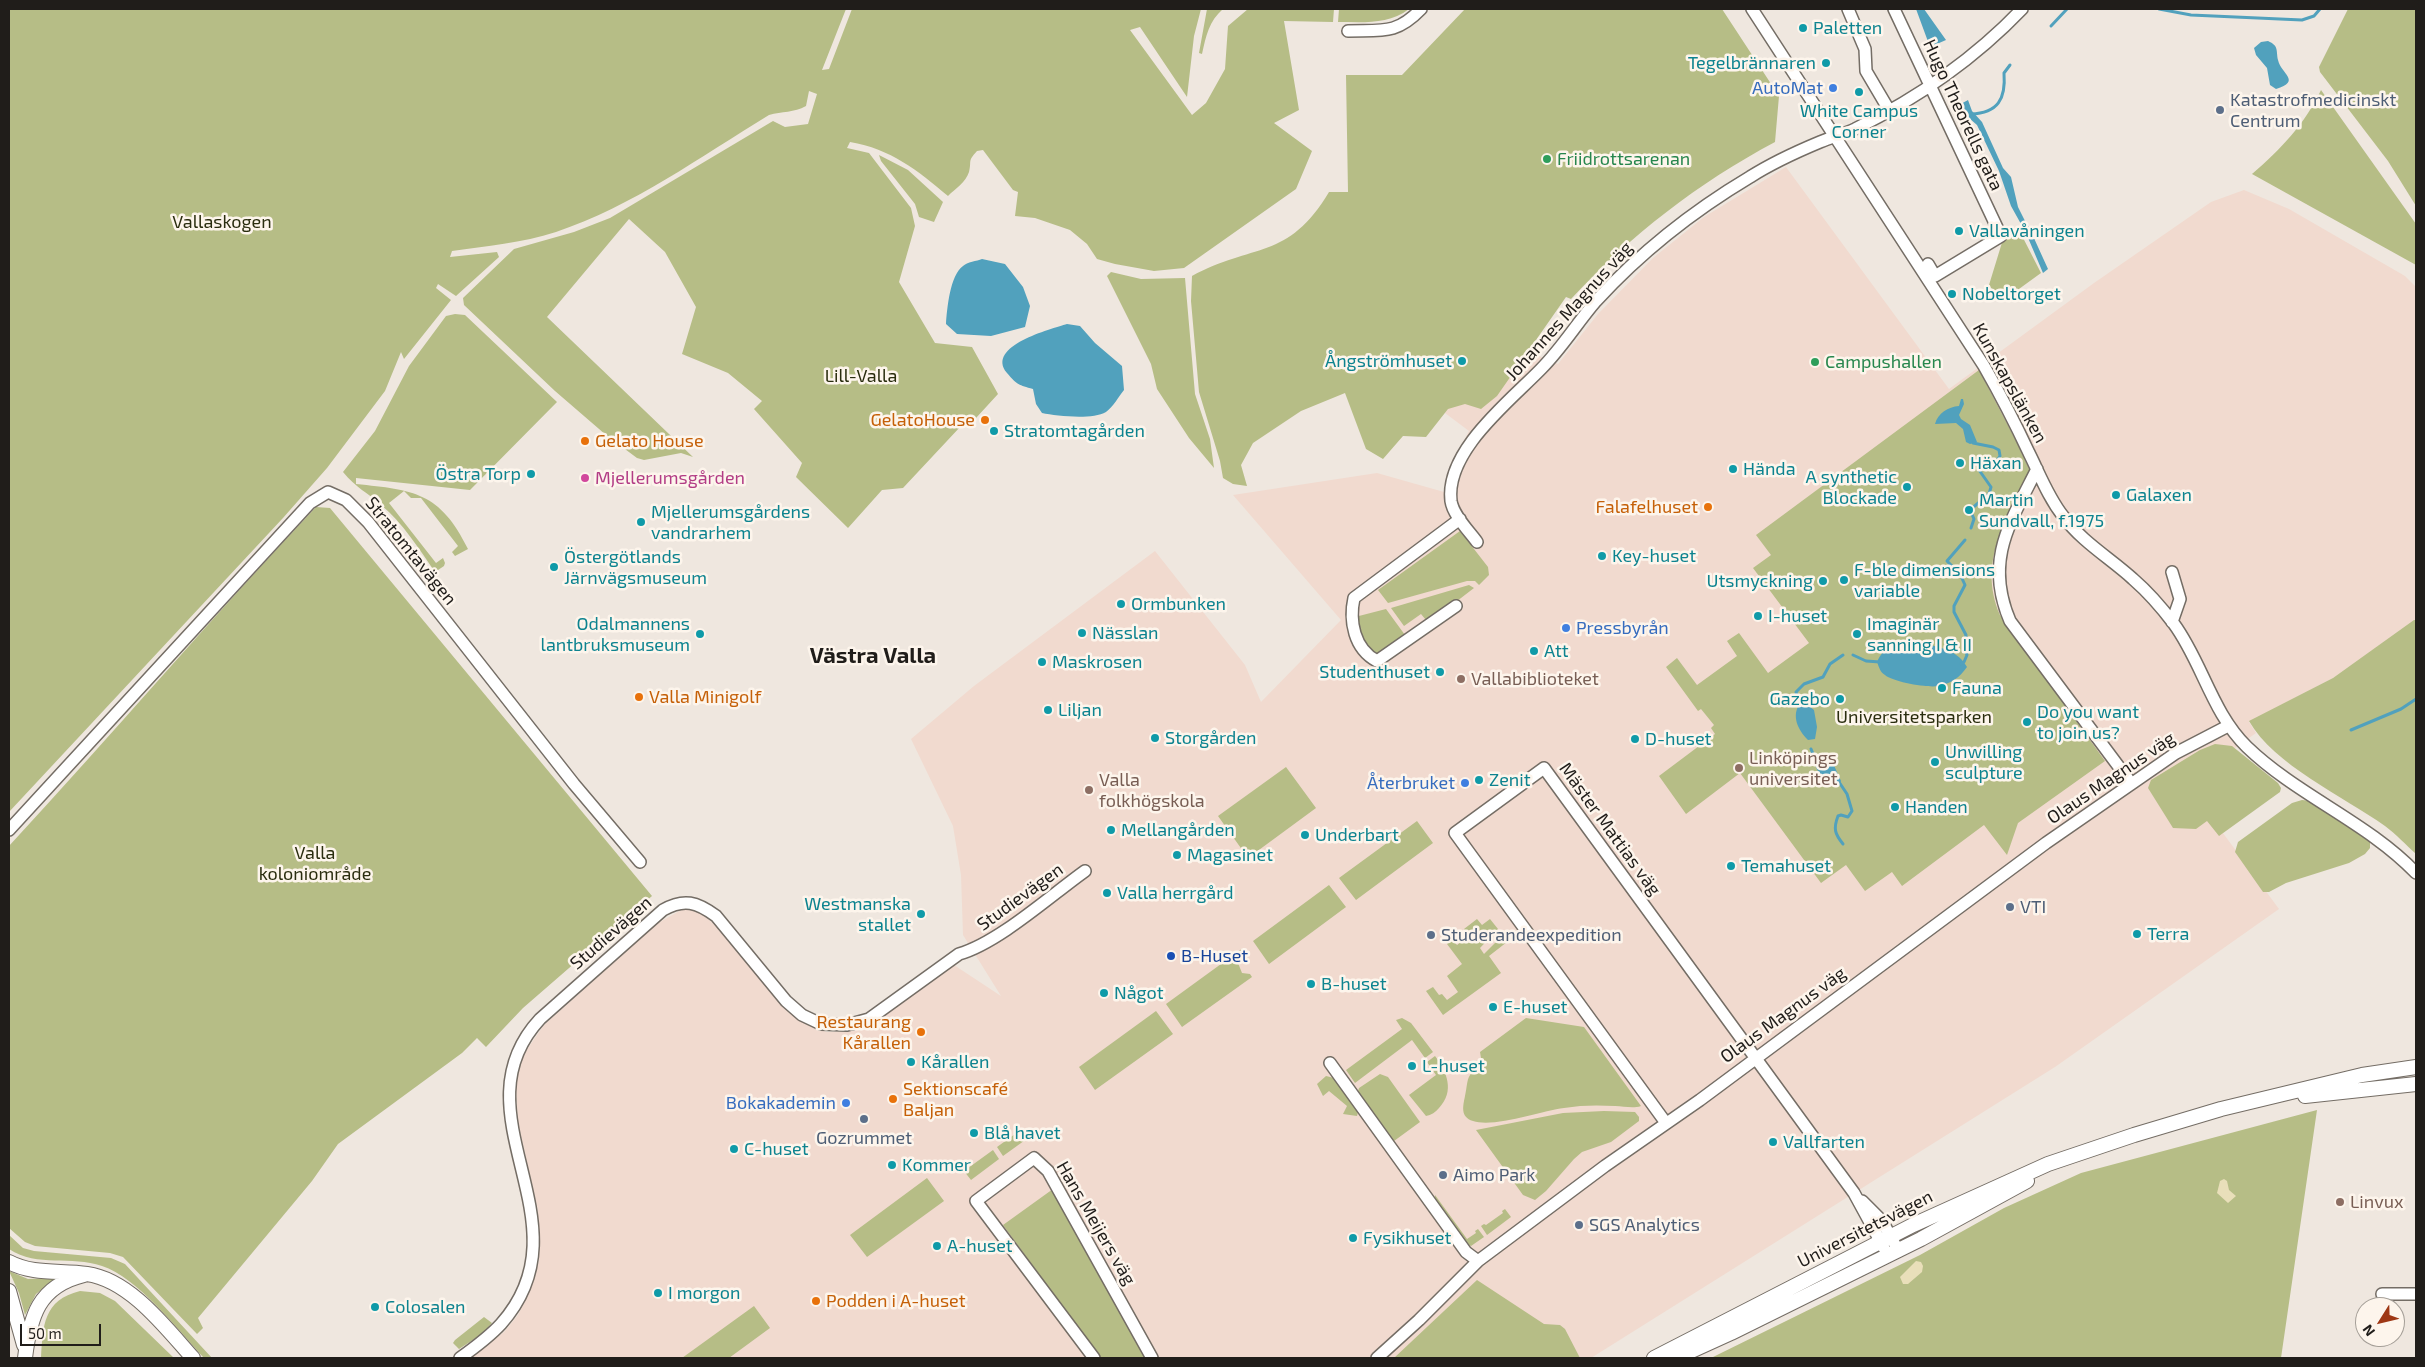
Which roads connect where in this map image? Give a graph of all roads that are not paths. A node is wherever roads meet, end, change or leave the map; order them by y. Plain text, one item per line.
1 (1421, 9) edge
2 (1752, 9) edge
3 (1848, 9) edge
4 (1894, 9) edge
5 (2022, 9) edge
6 (1348, 31) dead end
7 (1930, 85) junction
8 (1889, 110) junction
9 (1835, 136) junction
10 (1928, 264) dead end
11 (2037, 469) junction
12 (1460, 519) junction
13 (1477, 542) dead end
14 (2172, 572) dead end
15 (1456, 606) dead end
16 (2172, 622) junction
17 (2228, 726) junction
18 (2131, 783) junction
19 (9, 830) edge
20 (640, 862) dead end
21 (1085, 871) dead end
22 (2416, 873) edge
23 (1756, 1058) junction
24 (1330, 1063) dead end
25 (2416, 1067) edge
26 (2416, 1084) edge
27 (2259, 1101) junction
28 (1666, 1123) junction
29 (2098, 1147) junction
30 (1885, 1239) junction
31 (1892, 1253) junction
32 (1478, 1261) junction
33 (9, 1262) edge
34 (87, 1274) junction
35 (9, 1291) edge
36 (2382, 1294) dead end
37 (2416, 1294) edge
38 (25, 1358) edge
39 (193, 1358) edge
40 (460, 1358) edge
41 (1094, 1358) edge
42 (1152, 1358) edge
43 (1377, 1358) edge
44 (1654, 1358) edge
45 (1676, 1358) edge

1 - 6 street
2 - 9 street, Kunskapslänken
3 - 8 street
4 - 7 street, Hugo Theorells gata
5 - 7 street, Johannes Magnus väg
7 - 8 street, Johannes Magnus väg
7 - 10 street, Hugo Theorells gata
8 - 9 street, Johannes Magnus väg
9 - 11 street, Kunskapslänken
9 - 12 street, Johannes Magnus väg
11 - 16 street
11 - 18 street, Kunskapslänken
12 - 13 street, Johannes Magnus väg
12 - 15 street
14 - 16 street
16 - 17 street
17 - 18 street, Olaus Magnus väg
17 - 22 street
18 - 23 street, Olaus Magnus väg
19 - 20 street, Stratomtavägen
21 - 40 street, Studievägen
23 - 28 street, Olaus Magnus väg
23 - 28 street, Mäster Mattias väg
23 - 30 street, Mäster Mattias väg
24 - 32 street
25 - 27 main road, Universitetsvägen
26 - 27 main road, Universitetsvägen
27 - 29 main road, Universitetsvägen
28 - 32 street, Olaus Magnus väg
29 - 30 main road, Universitetsvägen
29 - 31 main road, Universitetsvägen
30 - 31 street, Mäster Mattias väg
30 - 44 main road, Universitetsvägen
31 - 45 main road, Universitetsvägen
32 - 43 street, Olaus Magnus väg
33 - 34 main road
34 - 38 main road
34 - 39 main road
35 - 38 main road
36 - 37 street
41 - 42 street, Hans Meijers väg

